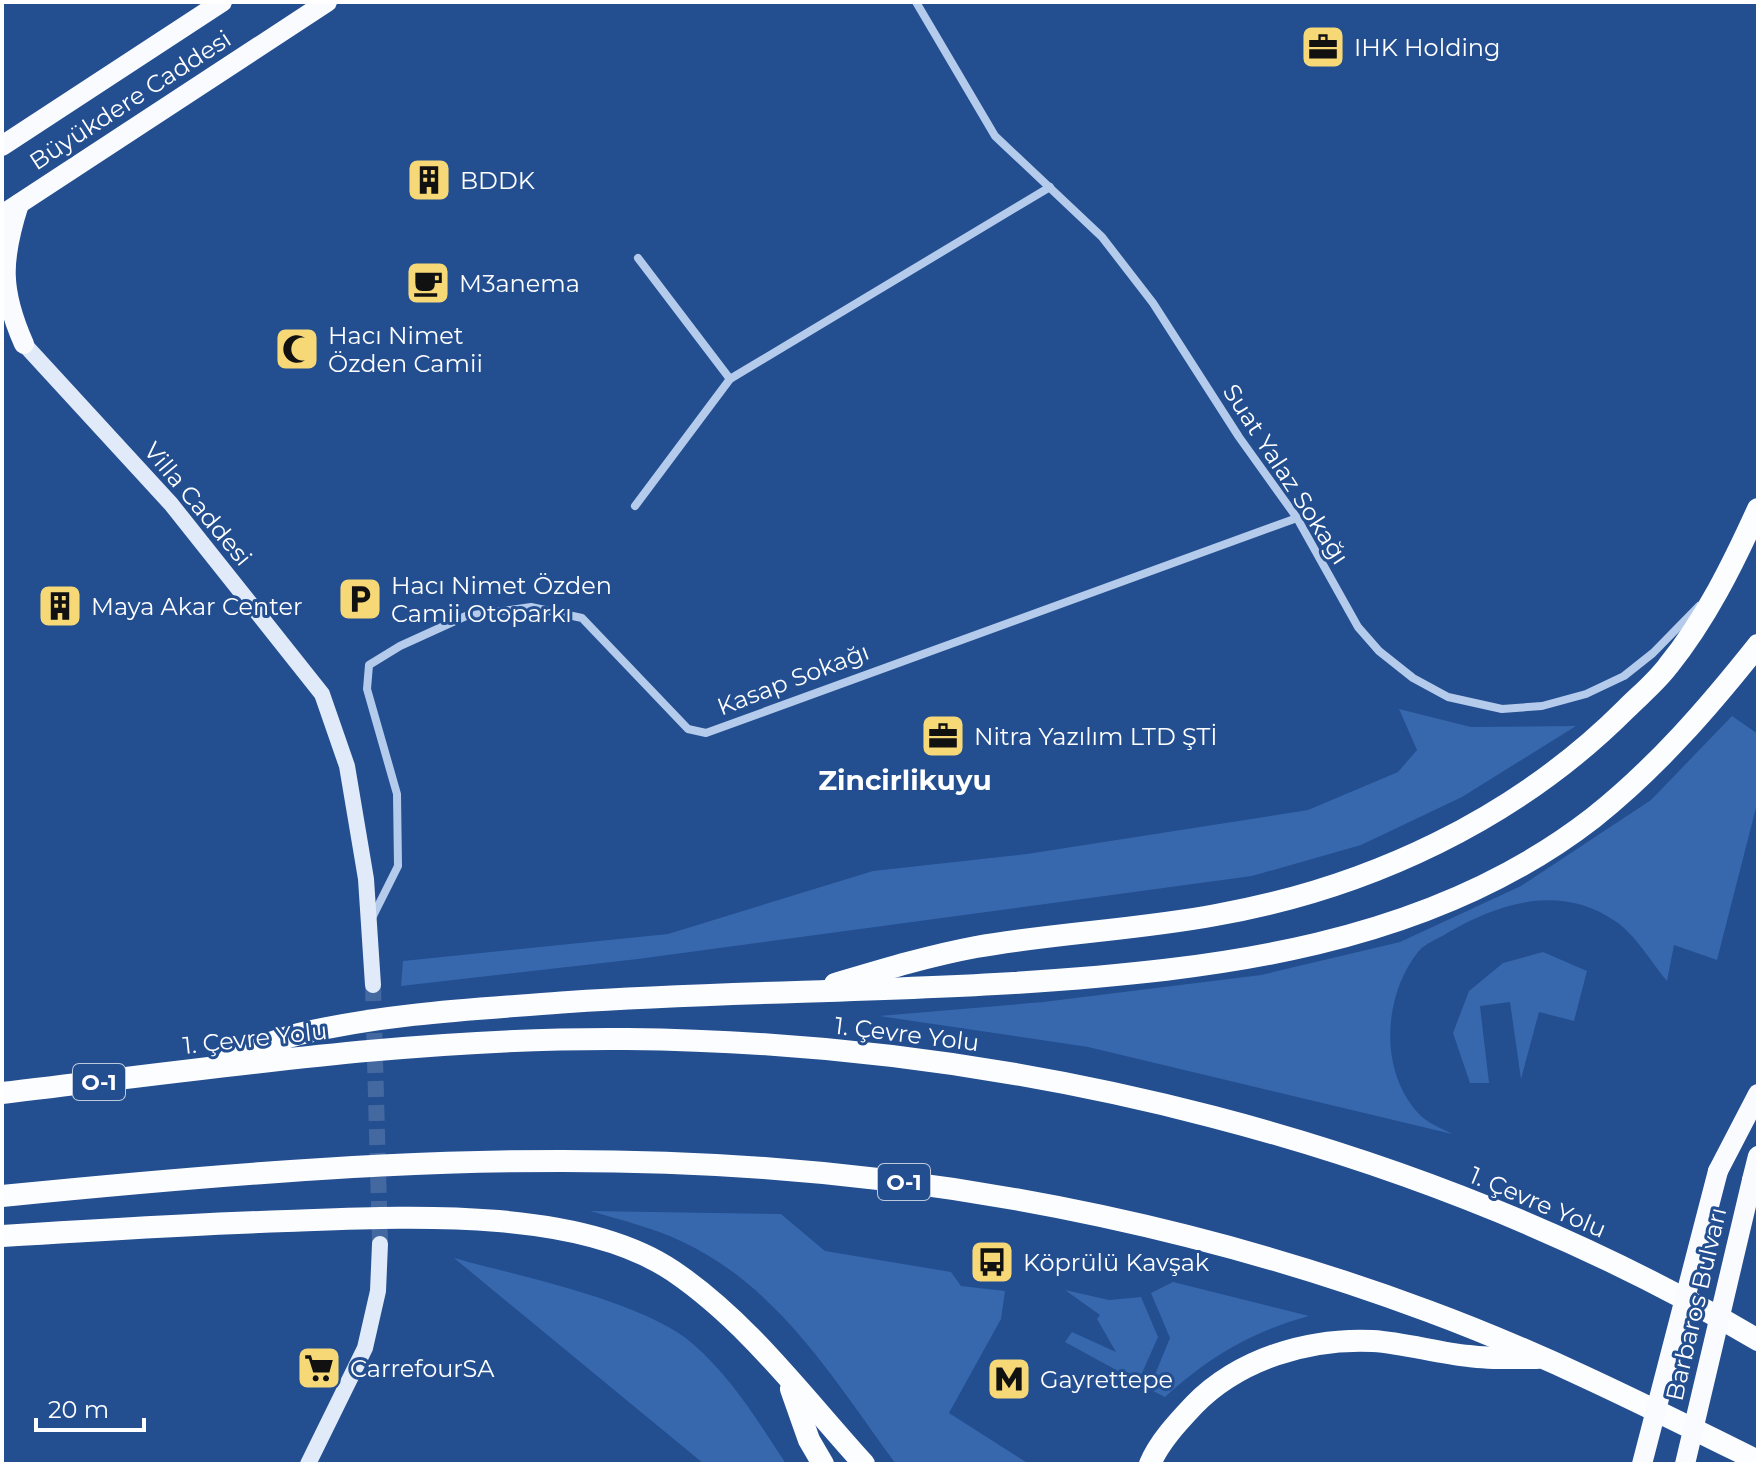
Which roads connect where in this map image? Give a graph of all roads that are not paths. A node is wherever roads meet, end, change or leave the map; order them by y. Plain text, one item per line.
1 (222, 2) edge
2 (327, 2) edge
3 (916, 2) edge
4 (2, 146) edge
5 (1050, 187) junction
6 (10, 210) edge
7 (638, 258) dead end
8 (2, 325) edge
9 (24, 344) junction
10 (730, 379) junction
11 (635, 506) dead end
12 (1758, 509) edge
13 (1297, 518) junction
14 (1721, 582) junction
15 (1758, 645) edge
16 (369, 924) junction
17 (373, 985) tunnel mouth
18 (807, 993) junction
19 (197, 1070) junction
20 (2, 1093) edge
21 (1758, 1094) edge
22 (1758, 1156) edge
23 (2, 1196) edge
24 (2, 1236) edge
25 (380, 1244) tunnel mouth
26 (1684, 1297) junction
27 (1758, 1326) edge
28 (1758, 1340) edge
29 (1551, 1359) junction
30 (788, 1380) junction
31 (1758, 1461) edge
32 (308, 1464) edge
33 (823, 1464) edge
34 (864, 1464) edge
35 (1150, 1464) edge
36 (1642, 1464) edge
37 (1685, 1464) edge

1 - 4 main road, Büyükdere Caddesi
2 - 6 main road, Büyükdere Caddesi
3 - 5 street, Suat Yalaz Sokağı
5 - 10 street
5 - 13 street, Suat Yalaz Sokağı
6 - 9 main road
7 - 10 street
8 - 9 main road
9 - 16 main road, Villa Caddesi
10 - 11 street
12 - 14 highway
13 - 14 street, Suat Yalaz Sokağı
13 - 16 street, Kasap Sokağı
14 - 18 highway
15 - 18 highway
16 - 17 main road, Villa Caddesi
18 - 19 highway
19 - 20 highway, 1. Çevre Yolu / O-1
19 - 26 highway, 1. Çevre Yolu / O-1
21 - 36 main road, bridge
22 - 37 main road, Barbaros Bulvarı, bridge
23 - 29 highway, O-1
24 - 30 highway
25 - 32 main road
26 - 27 highway
26 - 28 highway, 1. Çevre Yolu / O-1
29 - 31 highway, O-1
29 - 35 highway
30 - 33 highway
30 - 34 highway

